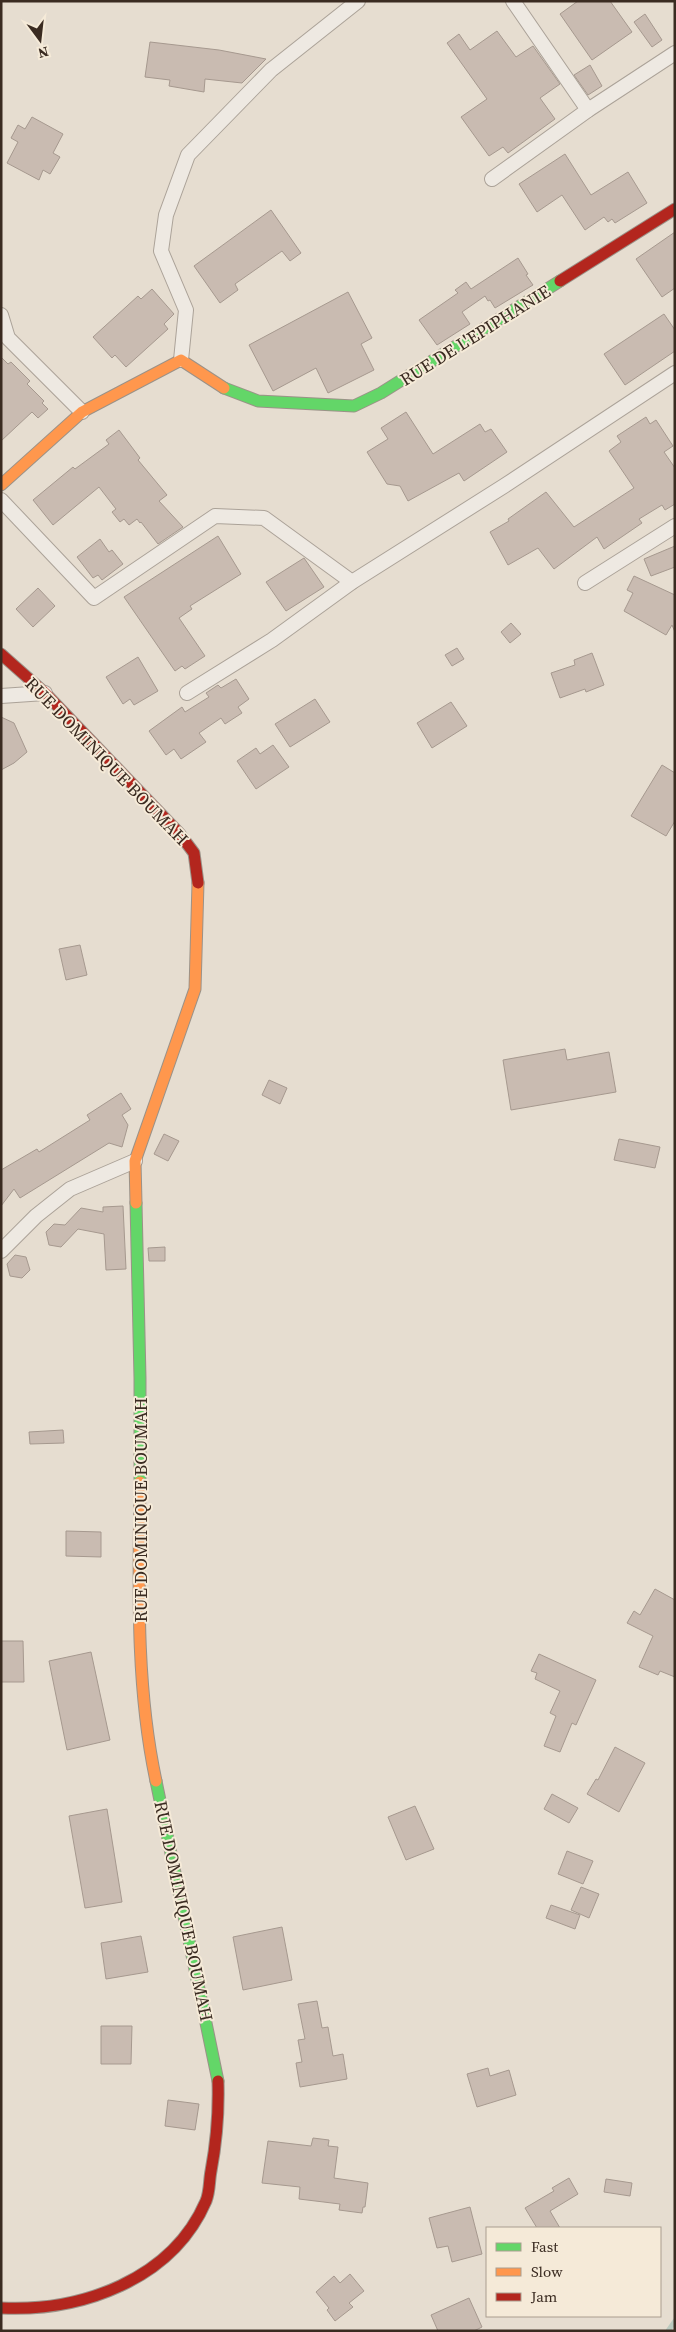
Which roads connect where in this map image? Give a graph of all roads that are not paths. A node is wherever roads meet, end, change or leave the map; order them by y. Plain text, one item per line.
1 (358, 1) edge
2 (512, 1) edge
3 (675, 53) edge
4 (588, 110) junction
5 (492, 179) dead end
6 (675, 209) edge
7 (1, 315) edge
8 (181, 360) junction
9 (675, 373) edge
10 (82, 412) junction
11 (1, 485) edge
12 (1, 500) edge
13 (675, 526) edge
14 (352, 582) junction
15 (585, 583) dead end
16 (1, 654) edge
17 (45, 692) junction
18 (187, 694) dead end
19 (1, 696) edge
20 (135, 1161) junction
21 (1, 1251) edge
22 (1, 2308) edge

1 - 8 street
2 - 4 street
3 - 4 street
4 - 5 street
6 - 8 street, RUE DE L'EPIPHANIE
7 - 10 street
8 - 10 street
9 - 14 street
10 - 11 street
12 - 14 street
13 - 15 street
14 - 18 street
16 - 17 street, RUE DOMINIQUE BOUMAH
17 - 19 street
17 - 20 street, RUE DOMINIQUE BOUMAH
20 - 21 street
20 - 22 street, RUE DOMINIQUE BOUMAH

